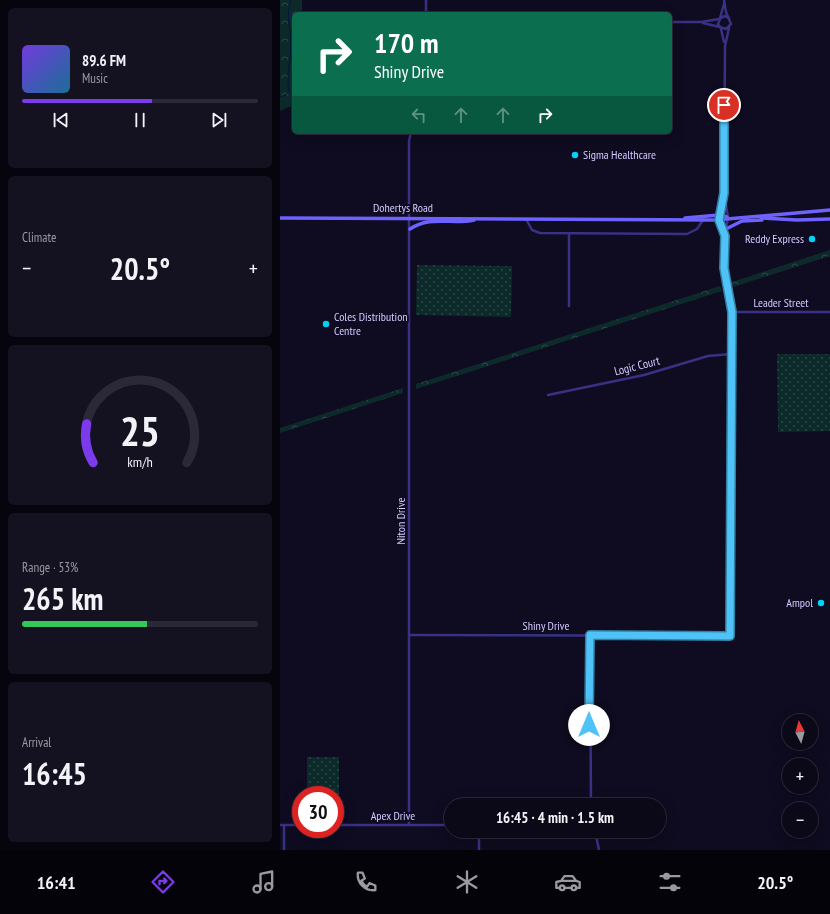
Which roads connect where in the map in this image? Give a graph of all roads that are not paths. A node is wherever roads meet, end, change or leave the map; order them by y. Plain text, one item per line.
1 (426, 0) edge
2 (724, 1) edge
3 (426, 12) edge
4 (729, 18) junction
5 (720, 19) junction
6 (672, 22) edge
7 (701, 22) junction
8 (721, 28) junction
9 (729, 28) junction
10 (725, 46) junction
11 (411, 134) edge
12 (724, 193) junction
13 (830, 210) edge
14 (719, 215) junction
15 (728, 217) junction
16 (280, 218) edge
17 (410, 218) junction
18 (481, 218) junction
19 (756, 218) junction
20 (525, 219) junction
21 (676, 219) junction
22 (767, 219) junction
23 (830, 219) edge
24 (703, 220) junction
25 (719, 220) junction
26 (410, 229) junction
27 (726, 229) junction
28 (570, 233) junction
29 (725, 236) junction
30 (569, 306) dead end
31 (732, 312) junction
32 (830, 312) edge
33 (731, 354) junction
34 (548, 395) dead end
35 (409, 635) junction
36 (590, 635) junction
37 (590, 798) edge
38 (280, 825) edge
39 (284, 825) junction
40 (292, 825) edge
41 (344, 825) edge
42 (409, 825) junction
43 (444, 825) edge
44 (479, 838) edge
45 (596, 838) edge
46 (284, 850) edge
47 (479, 850) edge
48 (599, 850) edge

1 - 3 street
2 - 4 street
2 - 5 street
4 - 5 street
4 - 9 street
5 - 7 street
5 - 8 street
6 - 7 street
7 - 8 street
8 - 9 street
8 - 10 street
9 - 10 street
10 - 12 street
11 - 17 street, Niton Drive
12 - 14 street
12 - 15 street
13 - 19 main road, Dohertys Road
14 - 15 main road, Dohertys Road
14 - 21 main road, Dohertys Road
14 - 25 street
15 - 19 main road, Dohertys Road
15 - 25 main road, Dohertys Road
15 - 27 street
16 - 17 main road, Dohertys Road
17 - 18 main road, Dohertys Road
17 - 26 street, Niton Drive
18 - 20 main road, Dohertys Road
18 - 26 main road
19 - 22 main road, Dohertys Road
20 - 21 main road, Dohertys Road
20 - 28 street
21 - 24 main road, Dohertys Road
22 - 23 main road, Dohertys Road
22 - 27 main road
24 - 25 main road, Dohertys Road
24 - 28 street
25 - 29 street
26 - 35 street, Niton Drive
27 - 29 street
28 - 30 street
29 - 31 street
31 - 32 street, Leader Street
31 - 33 street
33 - 34 street, Logic Court
33 - 36 street, Shiny Drive
35 - 36 street, Shiny Drive
35 - 42 street, Niton Drive
36 - 37 street
38 - 39 street
39 - 40 street
39 - 46 street
41 - 42 street, Apex Drive
42 - 43 street, Apex Drive
44 - 47 street
45 - 48 street

